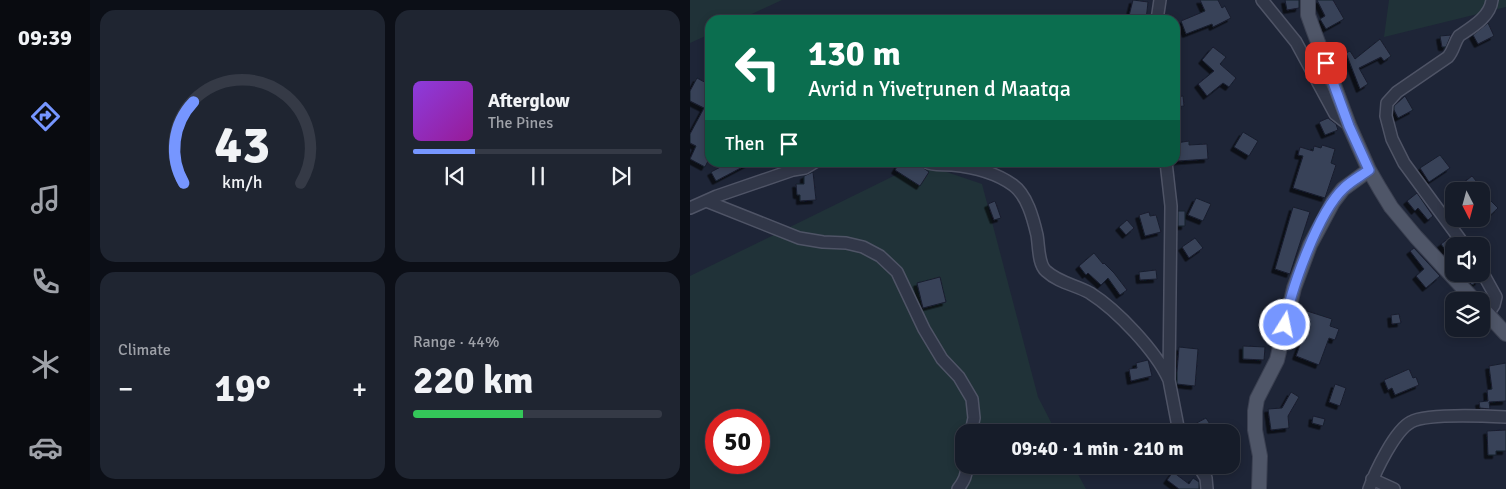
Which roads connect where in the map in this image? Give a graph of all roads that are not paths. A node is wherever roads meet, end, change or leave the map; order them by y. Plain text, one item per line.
1 (1160, 0) edge
2 (1262, 0) edge
3 (1308, 0) edge
4 (1492, 0) edge
5 (1158, 15) edge
6 (1349, 126) junction
7 (807, 167) edge
8 (971, 167) edge
9 (1166, 167) edge
10 (1369, 170) junction
11 (706, 201) junction
12 (690, 208) edge
13 (1458, 237) edge
14 (1488, 282) edge
15 (1465, 292) edge
16 (1490, 307) edge
17 (1490, 317) edge
18 (1506, 334) edge
19 (1169, 380) junction
20 (1506, 417) edge
21 (973, 424) edge
22 (1177, 424) edge
23 (966, 474) edge
24 (1204, 474) edge
25 (1370, 484) edge
26 (958, 489) edge
27 (1207, 489) edge
28 (1259, 489) edge
29 (1394, 489) edge

1 - 5 street
2 - 6 street
3 - 6 main road
4 - 13 street
6 - 10 main road
7 - 11 street
8 - 19 street
9 - 19 street
10 - 15 main road
10 - 28 main road
11 - 12 street
11 - 21 street
14 - 16 street
17 - 18 main road
19 - 22 street
20 - 25 street
23 - 26 street
24 - 27 street
25 - 29 street

